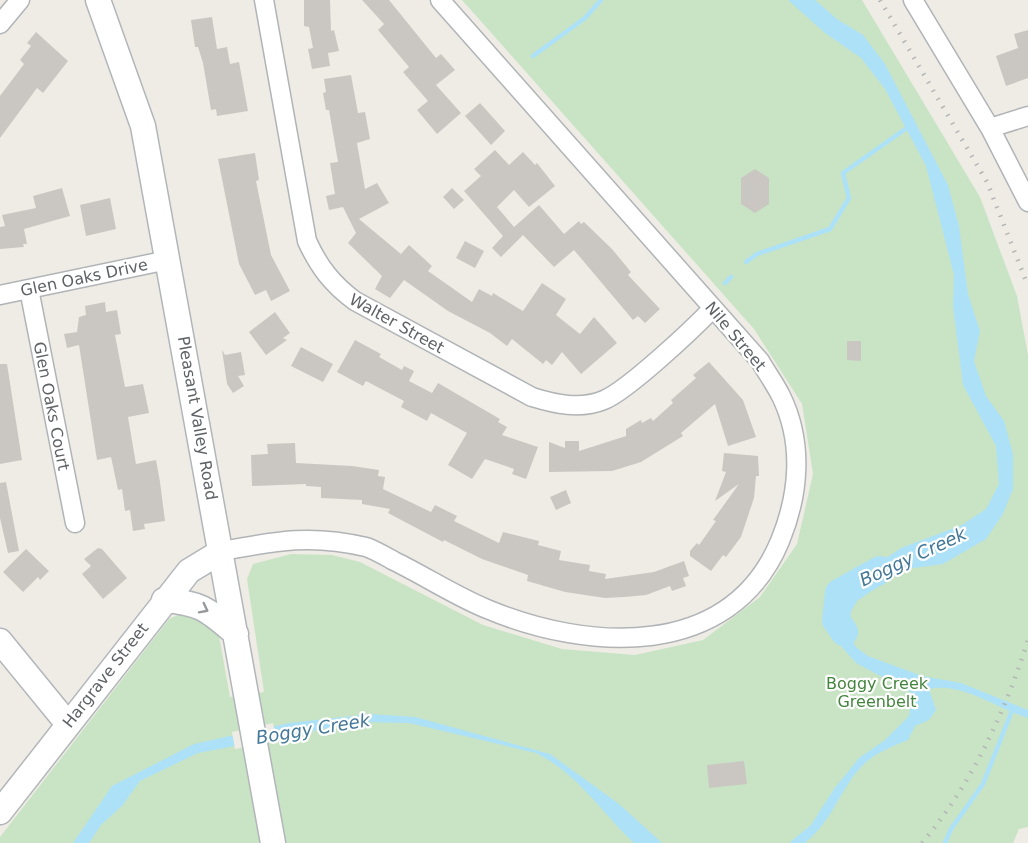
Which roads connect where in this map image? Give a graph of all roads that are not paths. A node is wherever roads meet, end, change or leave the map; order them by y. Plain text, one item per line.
1 (20, 0) edge
2 (98, 0) edge
3 (264, 0) edge
4 (440, 0) edge
5 (913, 0) edge
6 (0, 24) edge
7 (1028, 116) edge
8 (990, 128) junction
9 (1028, 202) edge
10 (168, 260) junction
11 (29, 289) junction
12 (0, 295) edge
13 (713, 308) junction
14 (75, 523) dead end
15 (222, 551) junction
16 (164, 600) junction
17 (236, 634) junction
18 (0, 641) edge
19 (67, 723) junction
20 (0, 812) edge
21 (273, 843) edge

1 - 6 street
2 - 10 main road, Pleasant Valley Road
3 - 13 street, Walter Street
4 - 13 street, Nile Street
5 - 8 street
7 - 8 street
8 - 9 street
10 - 11 street, Glen Oaks Drive
10 - 15 main road, Pleasant Valley Road
11 - 12 street, Glen Oaks Drive
11 - 14 street, Glen Oaks Court
13 - 15 street, Nile Street
15 - 16 main road, Hargrave Street
15 - 17 main road, Pleasant Valley Road
16 -> 17 main road
16 - 19 main road, Hargrave Street
17 - 21 main road, Pleasant Valley Road
18 - 19 main road
19 - 20 main road, Hargrave Street

